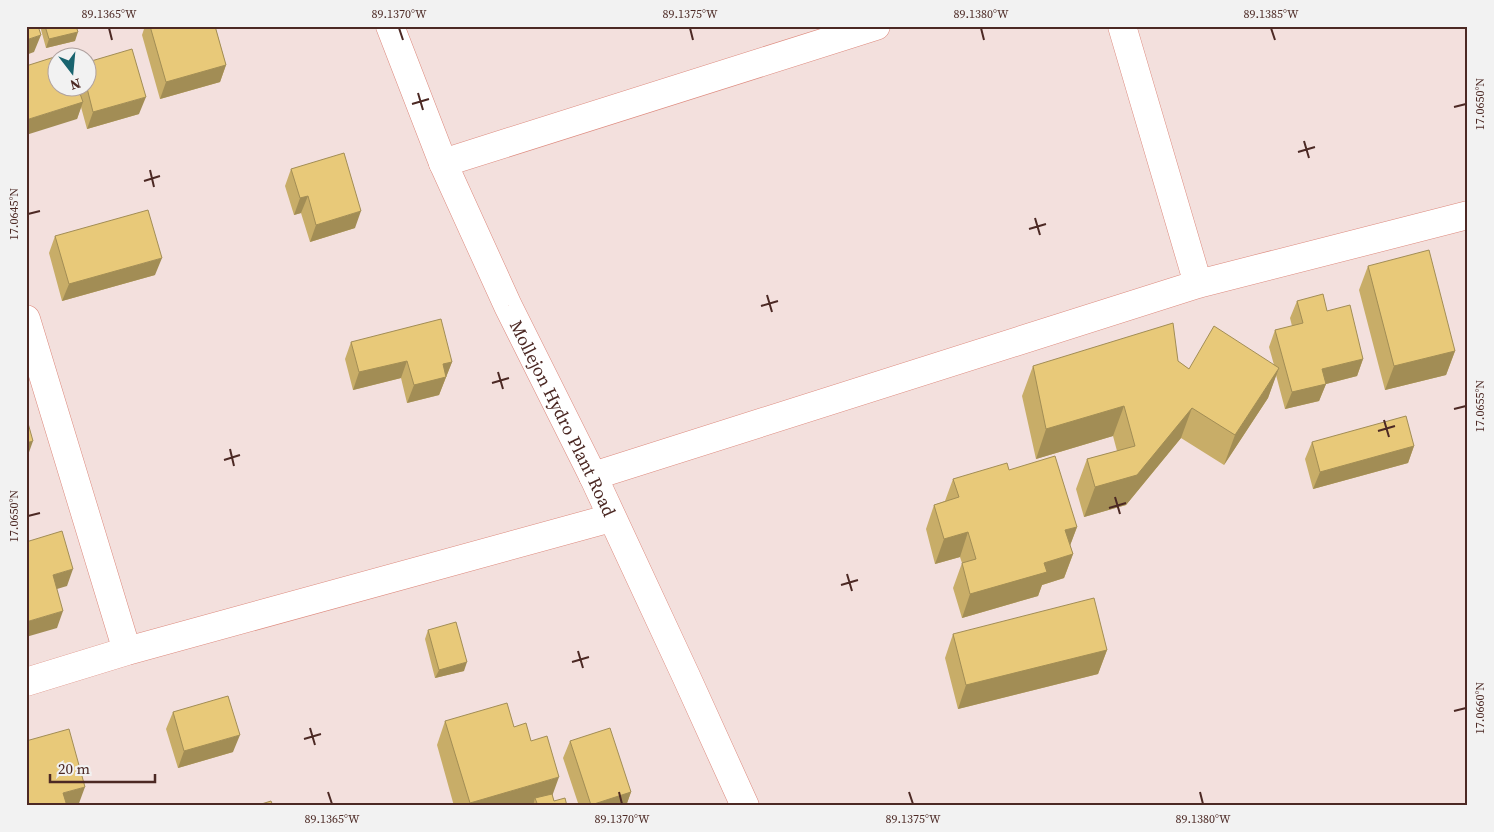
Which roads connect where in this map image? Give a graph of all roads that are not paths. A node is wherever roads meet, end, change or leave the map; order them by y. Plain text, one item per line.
1 (390, 26) edge
2 (876, 26) edge
3 (1122, 26) edge
4 (443, 163) junction
5 (1468, 216) edge
6 (1198, 284) junction
7 (26, 319) edge
8 (592, 476) junction
9 (611, 518) junction
10 (126, 651) junction
11 (26, 682) edge
12 (745, 806) edge

1 - 4 street, Mollejon Hydro Plant Road
2 - 4 street
3 - 6 street
4 - 8 street, Mollejon Hydro Plant Road
5 - 6 street
6 - 8 street
7 - 10 street
8 - 9 street, Mollejon Hydro Plant Road
9 - 10 street
9 - 12 street, Mollejon Hydro Plant Road
10 - 11 street

